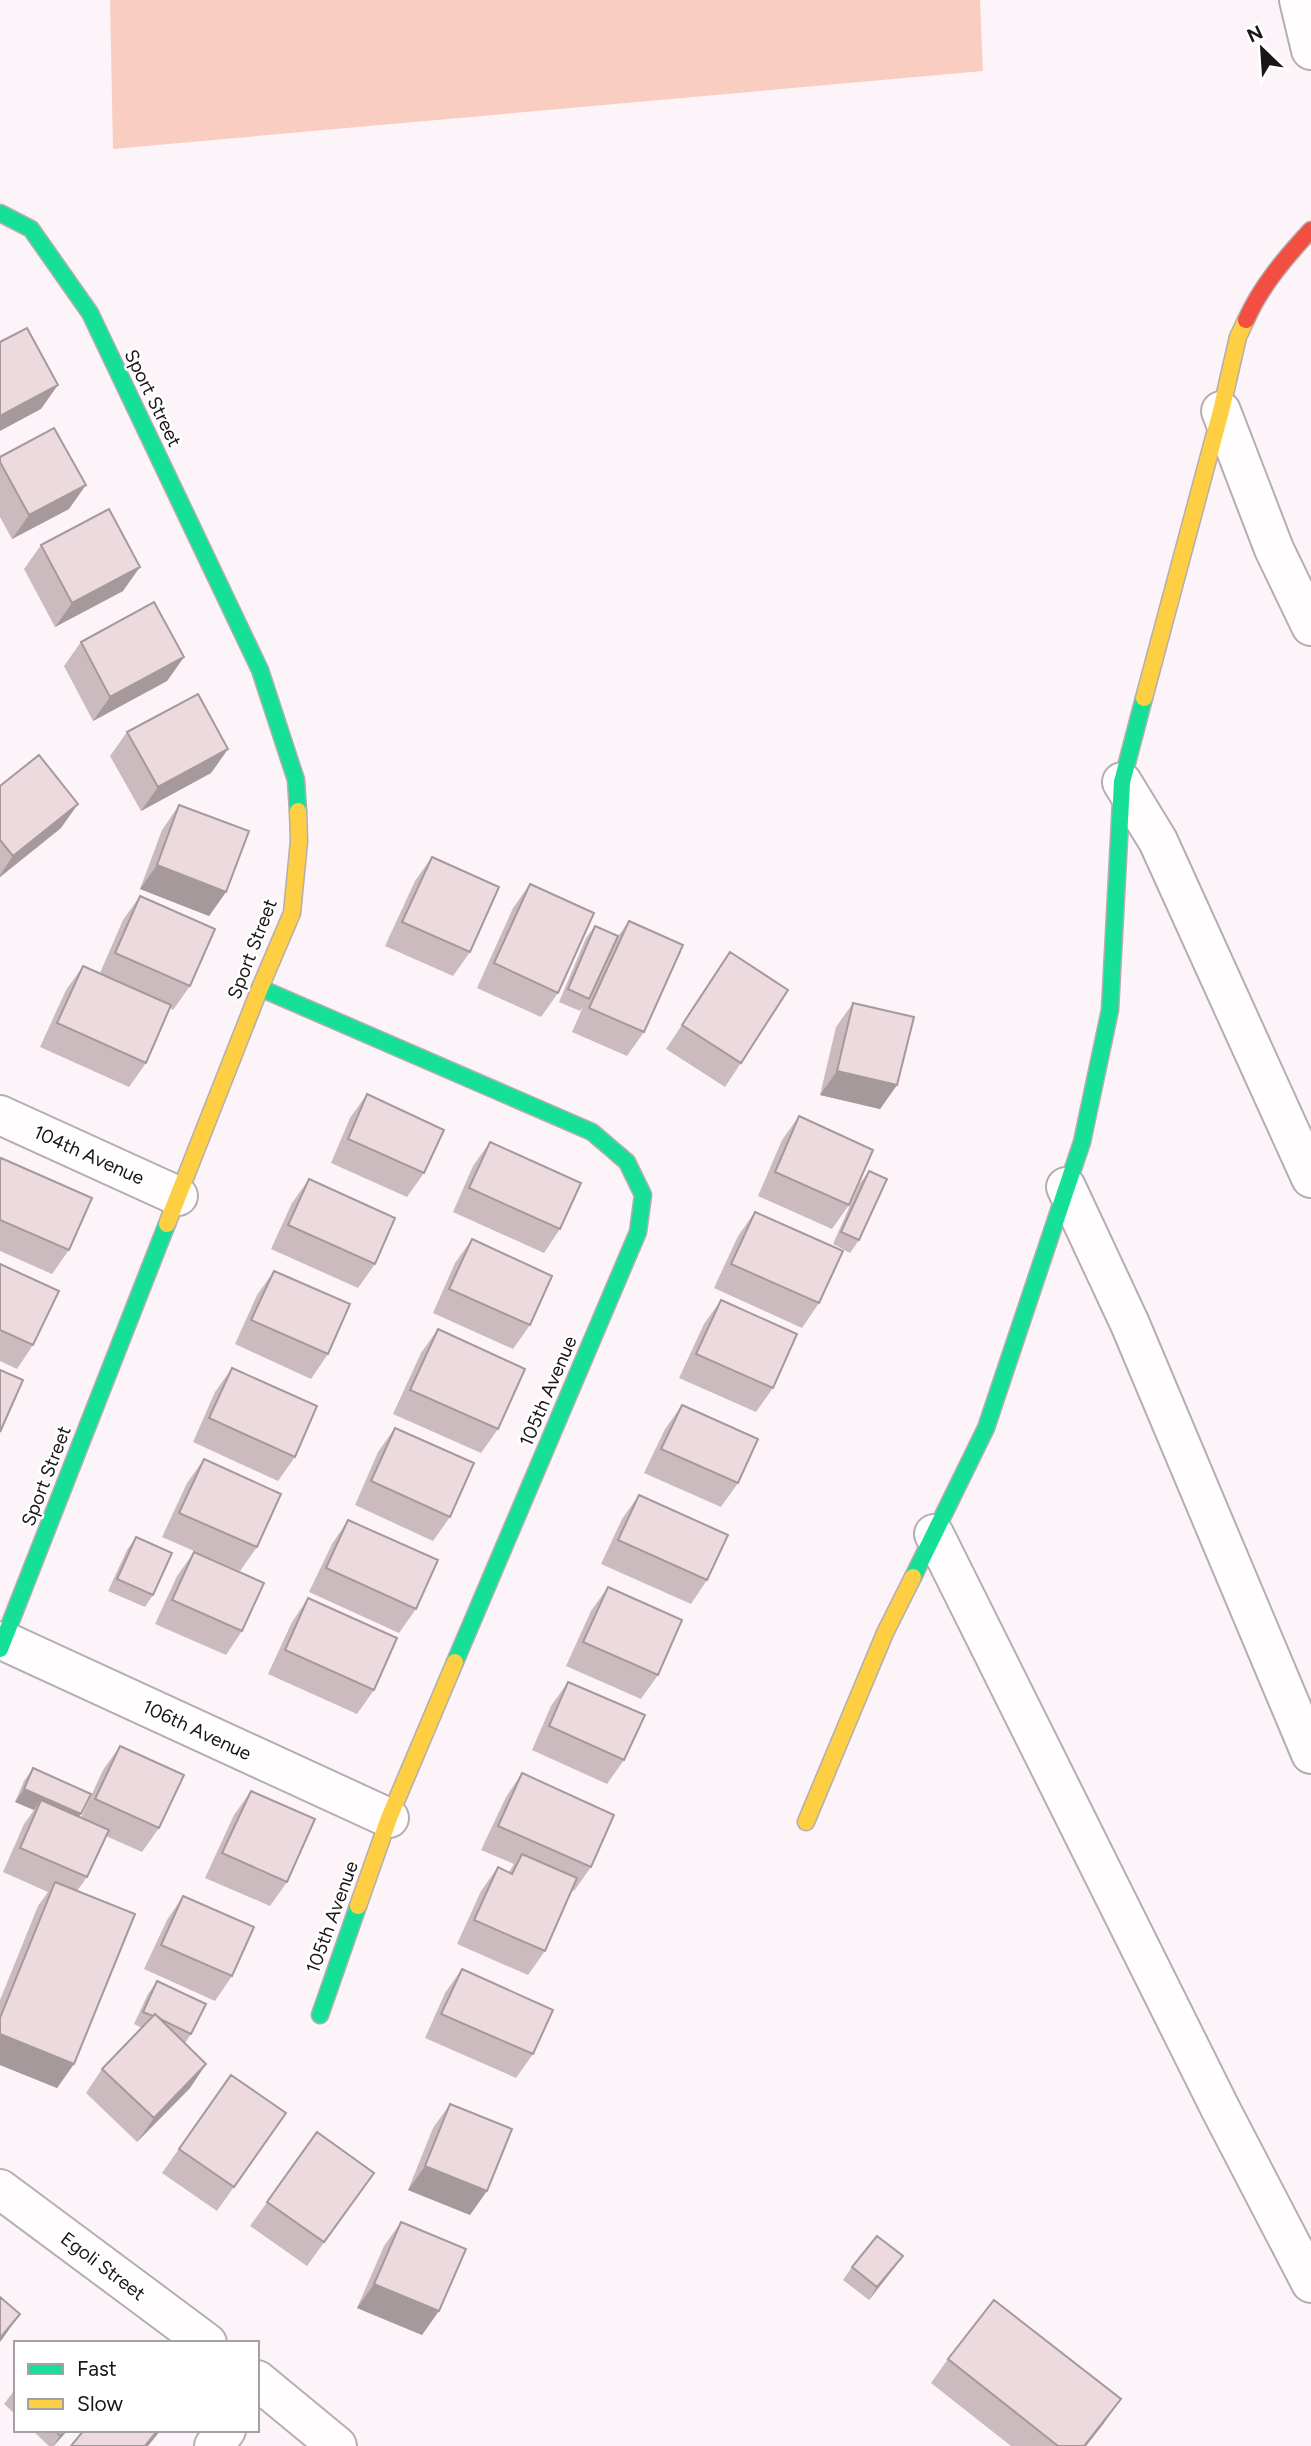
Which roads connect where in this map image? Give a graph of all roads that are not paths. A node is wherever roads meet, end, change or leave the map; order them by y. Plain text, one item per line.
1 (1299, 0) edge
2 (1311, 50) edge
3 (0, 213) edge
4 (1311, 230) edge
5 (1221, 411) junction
6 (1311, 626) edge
7 (1122, 782) junction
8 (260, 988) junction
9 (0, 1115) edge
10 (1311, 1178) edge
11 (1066, 1187) junction
12 (178, 1196) junction
13 (934, 1534) junction
14 (2, 1645) edge
15 (1311, 1754) edge
16 (390, 1818) junction
17 (806, 1822) dead end
18 (320, 2015) dead end
19 (0, 2189) edge
20 (1311, 2283) edge
21 (204, 2341) edge
22 (259, 2385) edge
23 (337, 2446) edge

1 - 2 street
3 - 8 street, Sport Street
4 - 5 street
5 - 6 street
5 - 7 street
7 - 10 street
7 - 11 street
8 - 12 street, Sport Street
8 - 16 street, 105th Avenue
9 - 12 street, 104th Avenue
11 - 13 street
11 - 15 street
12 - 14 street, Sport Street
13 - 17 street
13 - 20 street
14 - 16 street, 106th Avenue
16 - 18 street, 105th Avenue
19 - 21 street, Egoli Street
22 - 23 street

